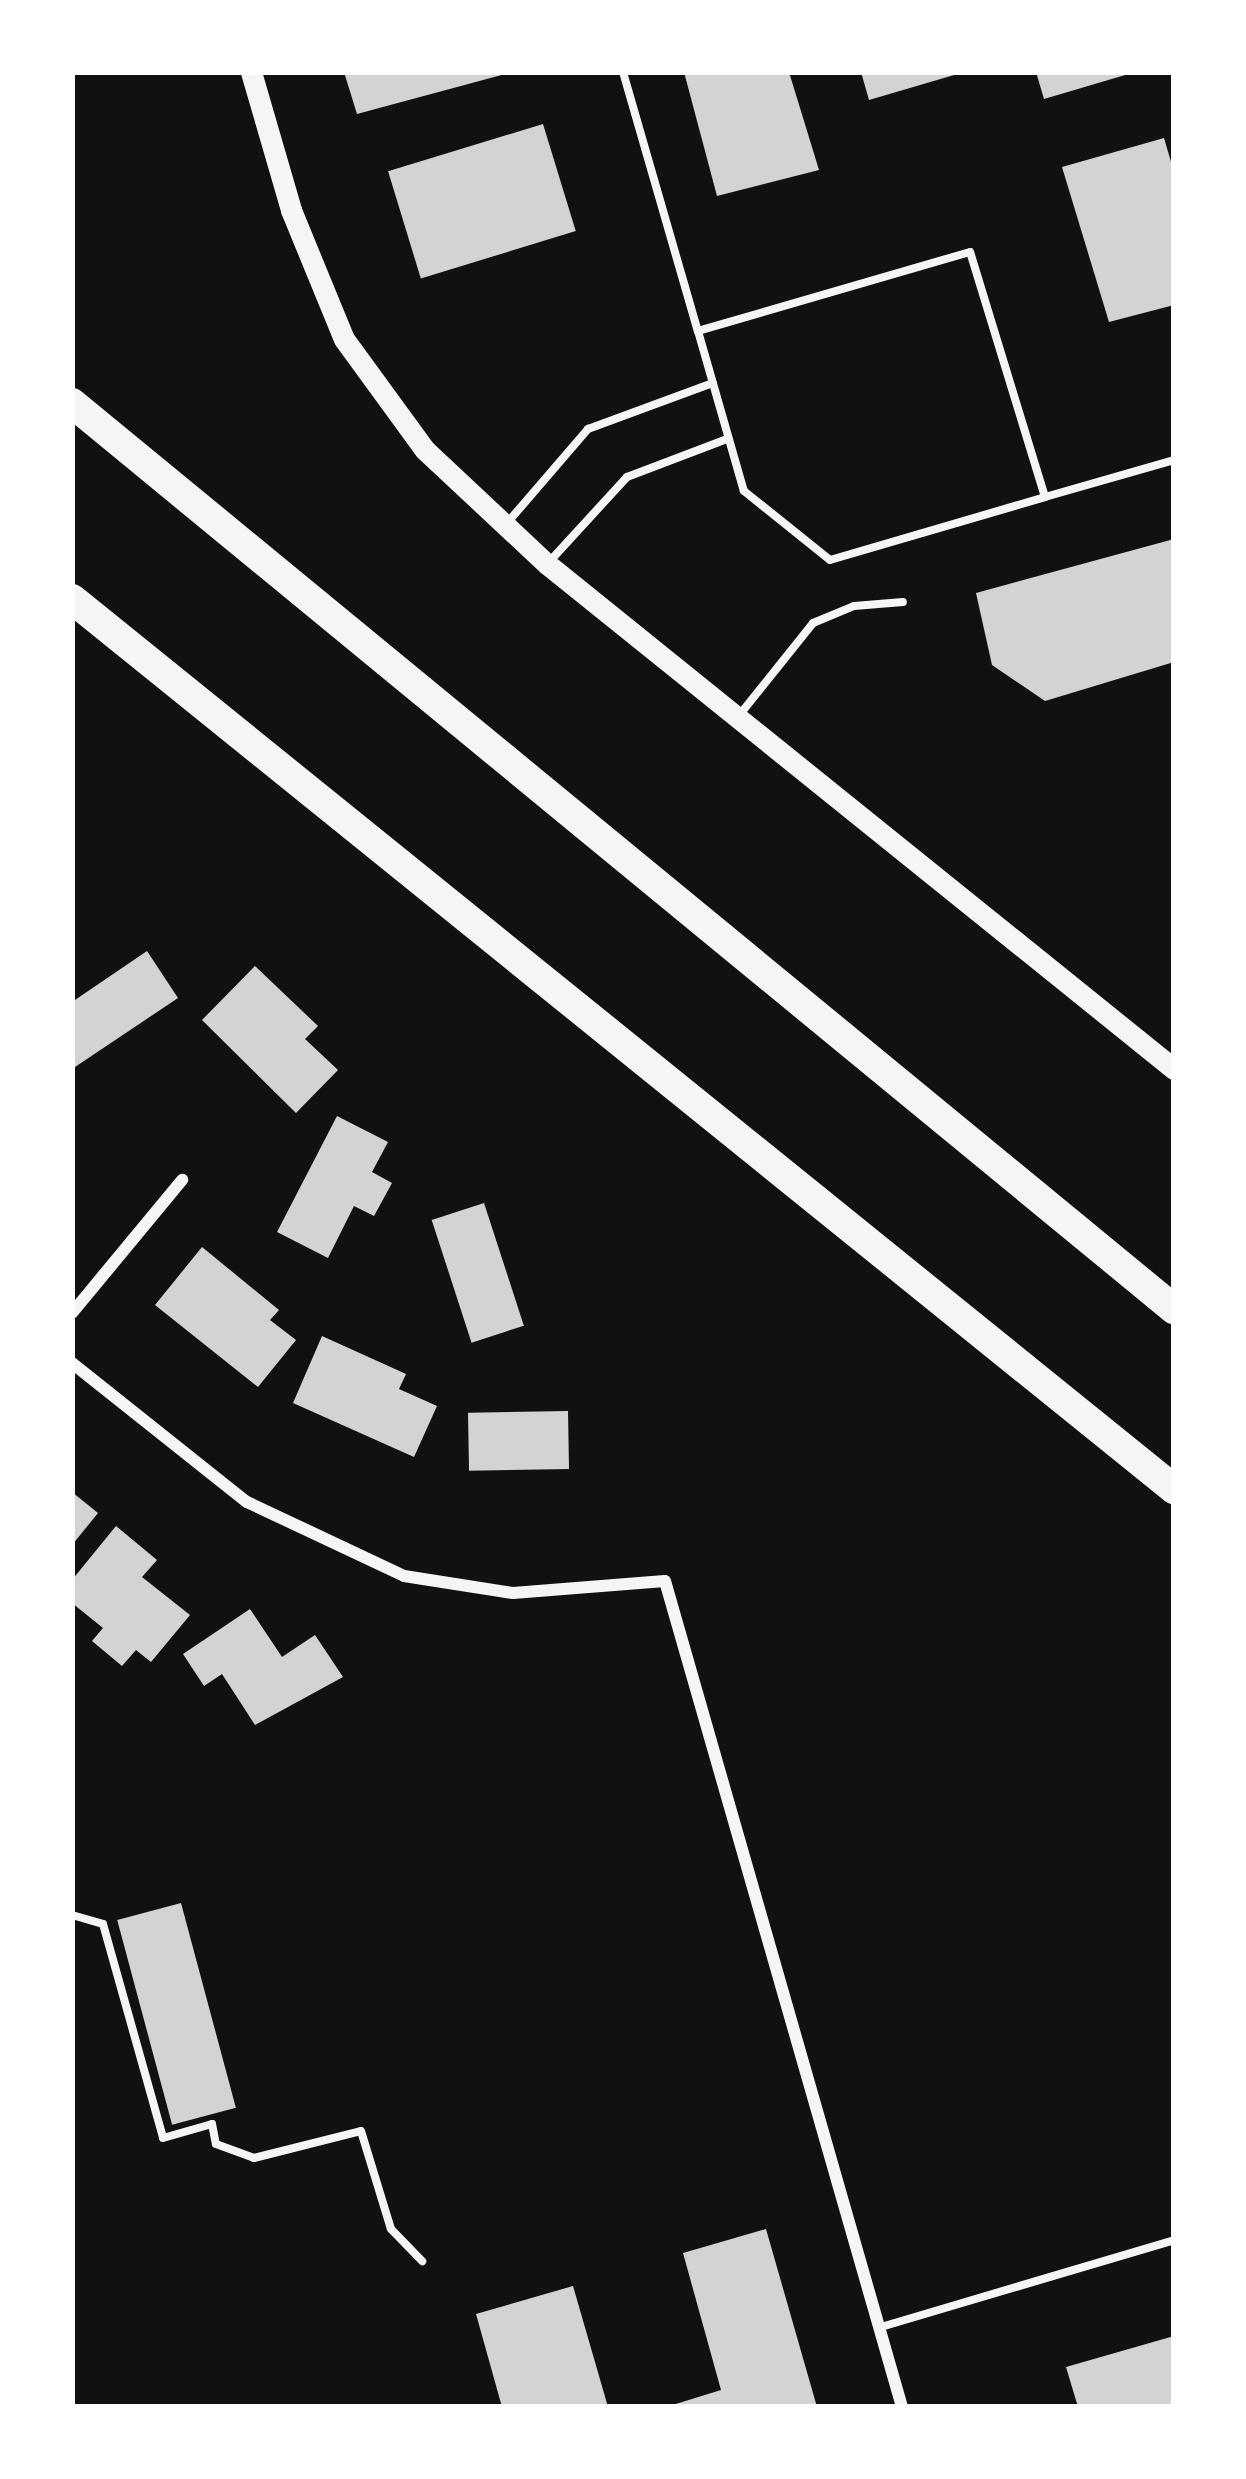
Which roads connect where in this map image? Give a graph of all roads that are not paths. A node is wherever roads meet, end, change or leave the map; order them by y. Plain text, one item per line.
1 (251, 72) edge
2 (623, 72) edge
3 (698, 331) junction
4 (713, 383) junction
5 (72, 403) edge
6 (727, 440) junction
7 (1174, 460) edge
8 (1045, 497) junction
9 (506, 524) junction
10 (547, 564) junction
11 (72, 598) edge
12 (903, 602) dead end
13 (738, 717) junction
14 (1174, 1070) edge
15 (182, 1180) dead end
16 (1174, 1309) edge
17 (72, 1313) edge
18 (72, 1363) edge
19 (1174, 1489) edge
20 (1174, 2240) edge
21 (880, 2327) junction
22 (902, 2407) edge

1 - 9 street
2 - 3 lane
3 - 4 lane
3 - 8 lane
4 - 6 lane
4 - 9 lane
5 - 16 highway
6 - 8 lane
6 - 10 lane
7 - 8 lane
9 - 10 street
10 - 13 street
11 - 19 highway
12 - 13 lane
13 - 14 street
15 - 17 street
18 - 21 street
20 - 21 lane
21 - 22 street

